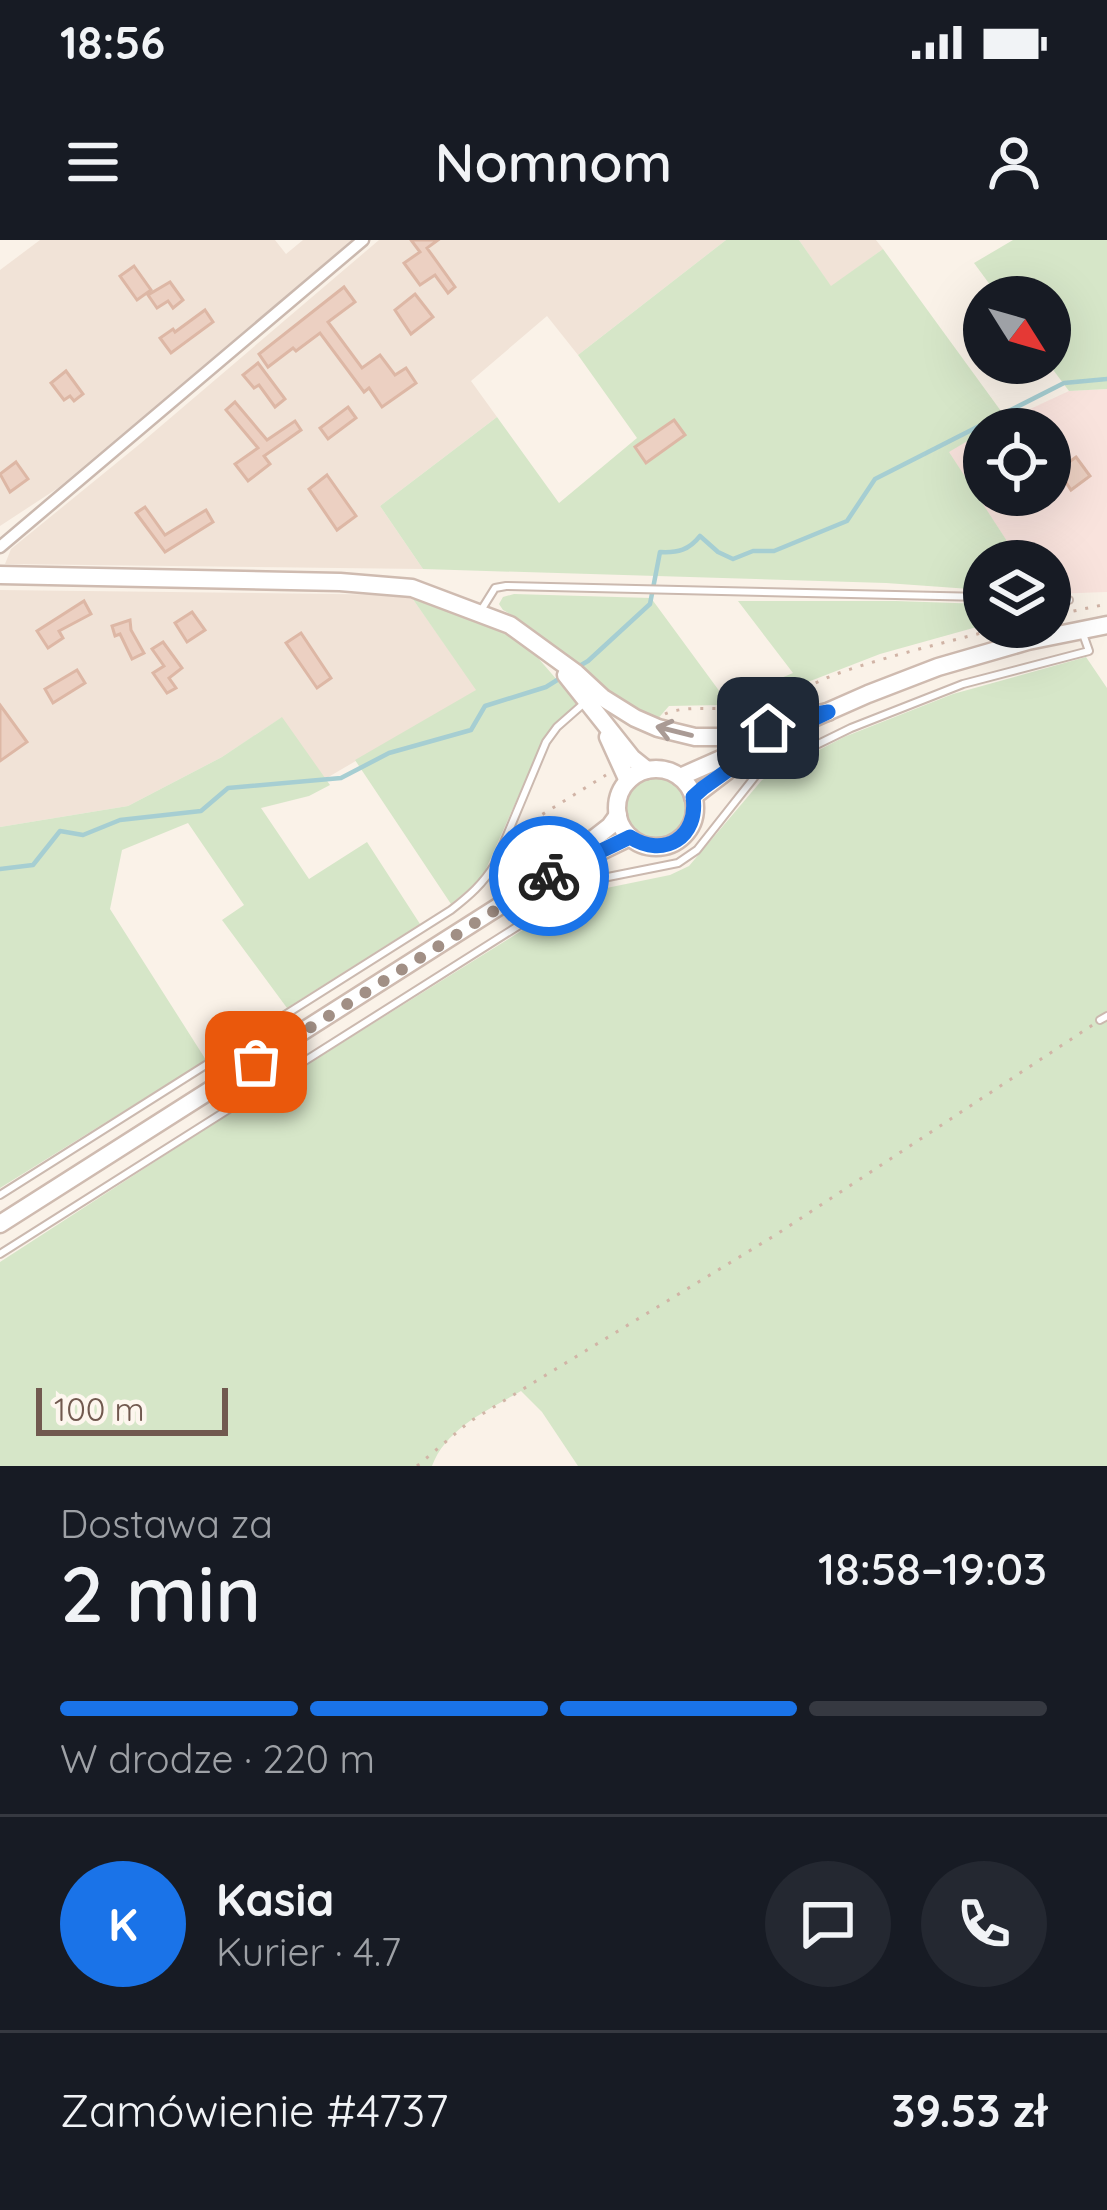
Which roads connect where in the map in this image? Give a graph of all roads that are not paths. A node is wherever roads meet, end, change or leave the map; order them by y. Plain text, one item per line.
1 (363, 240) edge
2 (0, 547) edge
3 (0, 575) edge
4 (963, 597) edge
5 (481, 612) junction
6 (1107, 625) edge
7 (1082, 629) junction
8 (569, 673) junction
9 (587, 702) junction
10 (828, 712) junction
11 (600, 719) junction
12 (773, 738) junction
13 (647, 770) junction
14 (623, 774) junction
15 (680, 778) junction
16 (693, 797) junction
17 (618, 815) junction
18 (630, 837) junction
19 (542, 879) junction
20 (0, 1195) edge
21 (0, 1224) edge
22 (0, 1254) edge

1 - 2 street
3 - 5 main road
4 - 5 lane
5 - 8 main road
6 - 7 main road
7 - 10 main road
7 - 22 lane
8 - 9 main road
10 -> 8 main road
9 - 11 main road
9 - 20 lane
10 - 12 main road
11 - 13 main road
11 - 14 main road
12 - 15 main road
12 - 16 main road
13 - 14 main road
13 - 15 main road
14 - 17 main road
15 - 16 main road
16 - 18 main road
17 - 18 main road
17 - 19 main road
18 - 19 main road
19 - 21 main road

